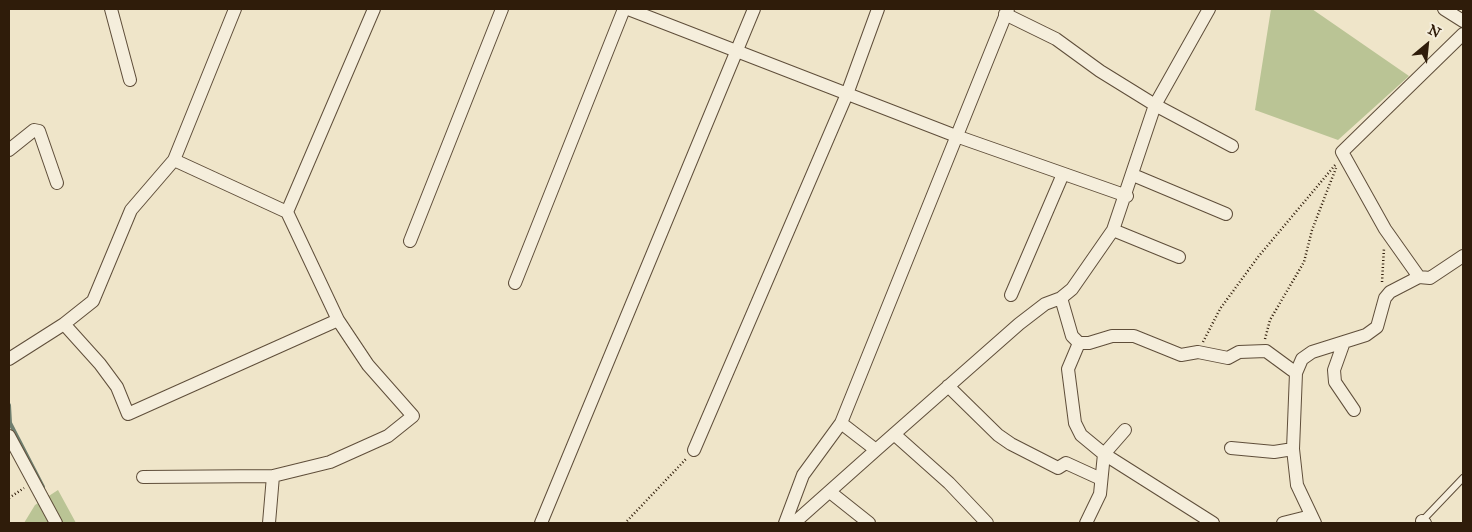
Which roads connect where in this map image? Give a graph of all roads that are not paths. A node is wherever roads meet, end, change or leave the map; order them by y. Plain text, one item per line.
1 (110, 9) edge
2 (235, 9) edge
3 (374, 9) edge
4 (502, 9) edge
5 (624, 9) edge
6 (628, 9) edge
7 (754, 9) edge
8 (878, 9) edge
9 (1209, 9) edge
10 (1444, 9) edge
11 (1007, 12) edge
12 (1463, 21) edge
13 (1463, 34) edge
14 (737, 51) junction
15 (130, 80) dead end
16 (847, 94) junction
17 (1155, 105) junction
18 (956, 136) junction
19 (1232, 146) dead end
20 (9, 150) edge
21 (174, 160) junction
22 (1062, 174) junction
23 (1133, 175) junction
24 (57, 183) dead end
25 (1127, 196) junction
26 (287, 212) junction
27 (1226, 214) dead end
28 (1114, 230) junction
29 (410, 241) dead end
30 (1463, 256) edge
31 (1179, 257) dead end
32 (1419, 278) junction
33 (516, 283) dead end
34 (1011, 295) dead end
35 (1061, 298) junction
36 (338, 320) junction
37 (64, 324) junction
38 (1344, 342) junction
39 (1079, 343) junction
40 (9, 359) edge
41 (1296, 373) junction
42 (948, 386) junction
43 (1354, 410) dead end
44 (841, 423) junction
45 (1125, 430) dead end
46 (894, 434) junction
47 (9, 436) edge
48 (1231, 448) dead end
49 (1293, 449) junction
50 (694, 450) road end
51 (876, 450) junction
52 (1104, 454) junction
53 (273, 476) junction
54 (143, 477) dead end
55 (1463, 478) edge
56 (1102, 479) junction
57 (830, 492) junction
58 (1313, 520) edge
59 (1422, 522) edge
60 (56, 523) edge
61 (269, 523) edge
62 (541, 523) edge
63 (785, 523) edge
64 (794, 523) edge
65 (869, 523) edge
66 (987, 523) edge
67 (1086, 523) edge
68 (1212, 523) edge
69 (1283, 523) edge

1 - 15 street
2 - 21 street
3 - 26 street
4 - 29 street
5 - 33 street
6 - 14 street
7 - 14 street
8 - 16 street
9 - 17 street
10 - 12 street
11 - 17 street
11 - 18 street
13 - 32 street
14 - 16 street
14 - 62 street
16 - 18 street
16 - 50 street
17 - 19 street
17 - 23 street
18 - 22 street
18 - 44 street
20 - 24 street
21 - 26 street
21 - 37 street
22 - 25 street
22 - 34 street
23 - 25 street
23 - 27 street
25 - 28 street
26 - 36 street
28 - 31 street
28 - 35 street
30 - 32 street
32 - 38 street
35 - 39 street
35 - 42 street
36 - 37 street
36 - 53 street
37 - 40 street
38 - 41 street
38 - 43 street
39 - 41 street
39 - 52 street
41 - 49 street
42 - 46 street
42 - 56 street
44 - 51 street
44 - 63 street
45 - 52 street
46 - 51 street
46 - 66 street
47 - 60 street
48 - 49 street
49 - 58 street
51 - 57 street
52 - 56 street
52 - 68 street
53 - 54 street
53 - 61 street
55 - 59 lane
56 - 67 street
57 - 64 street
57 - 65 street
58 - 69 street

